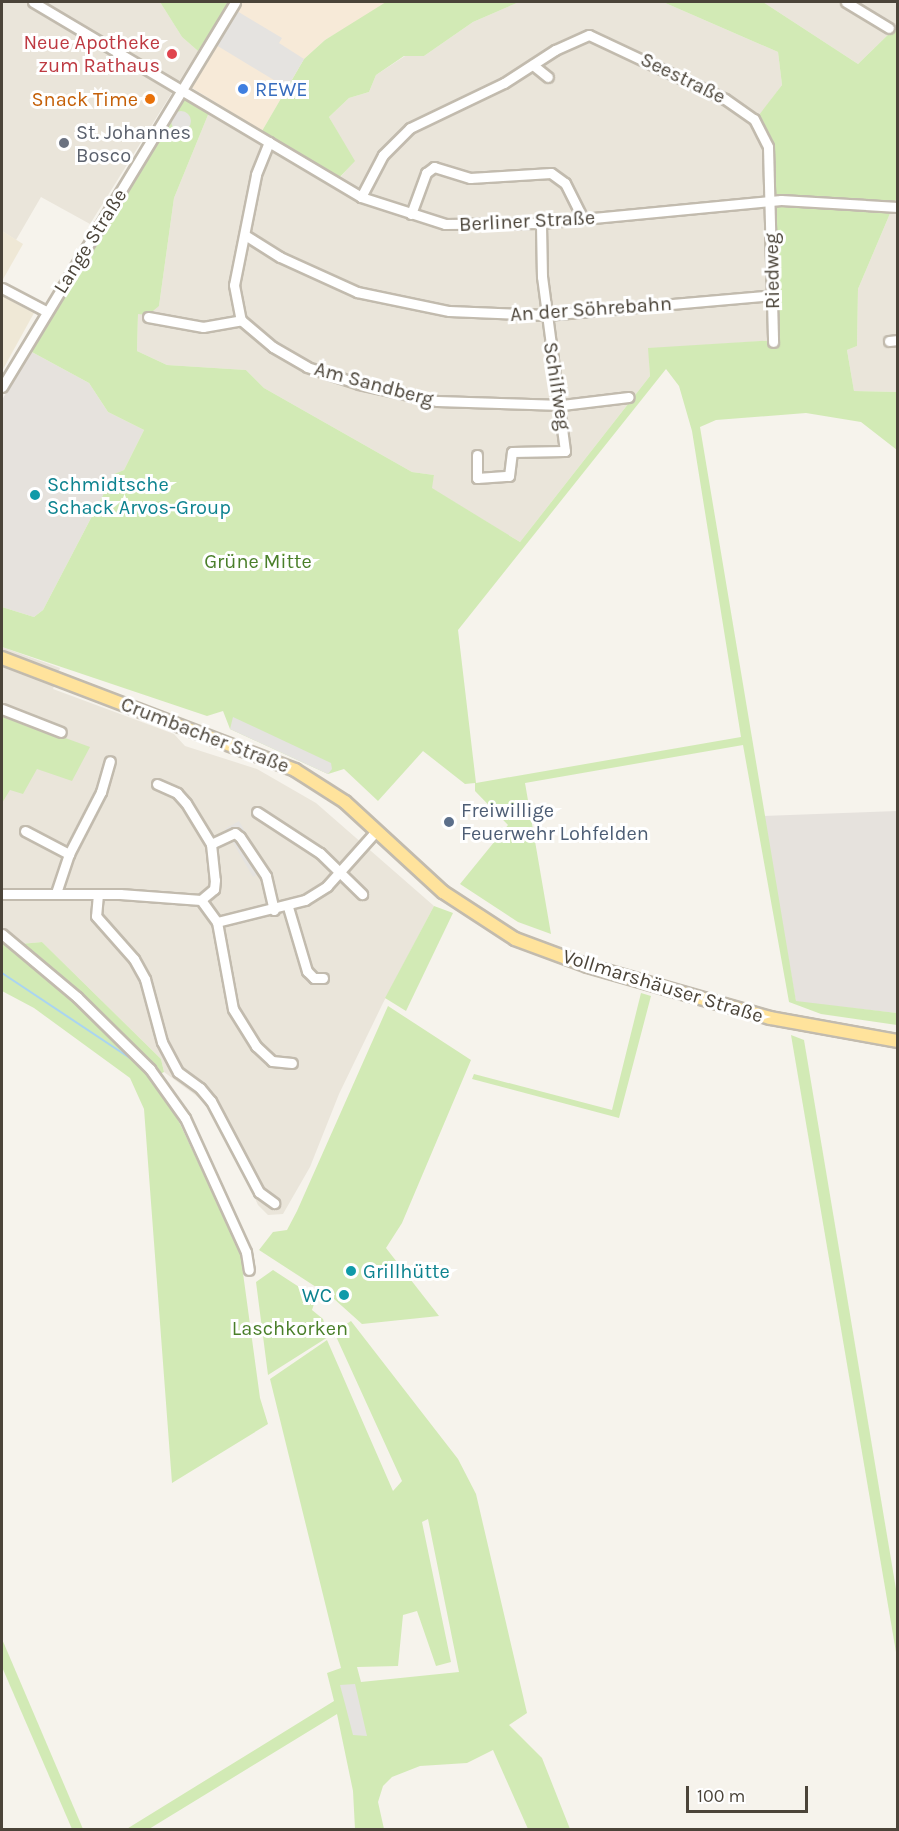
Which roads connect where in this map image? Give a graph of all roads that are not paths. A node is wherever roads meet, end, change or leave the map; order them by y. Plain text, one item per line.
1 (33, 2) edge
2 (235, 2) edge
3 (846, 2) edge
4 (889, 28) dead end
5 (533, 65) junction
6 (548, 76) dead end
7 (182, 89) junction
8 (269, 142) junction
9 (361, 197) junction
10 (772, 201) junction
11 (897, 207) edge
12 (411, 214) junction
13 (583, 219) junction
14 (541, 223) junction
15 (245, 235) junction
16 (2, 288) edge
17 (773, 295) junction
18 (46, 311) junction
19 (546, 315) junction
20 (148, 317) dead end
21 (241, 320) junction
22 (773, 342) dead end
23 (2, 387) edge
24 (629, 397) dead end
25 (562, 405) junction
26 (477, 455) dead end
27 (2, 661) edge
28 (2, 710) edge
29 (61, 732) dead end
30 (110, 761) dead end
31 (157, 784) dead end
32 (256, 812) dead end
33 (377, 830) junction
34 (25, 831) dead end
35 (211, 844) junction
36 (69, 854) junction
37 (341, 872) junction
38 (443, 892) joint
39 (56, 893) junction
40 (2, 894) edge
41 (98, 894) junction
42 (362, 894) dead end
43 (201, 900) junction
44 (288, 907) junction
45 (274, 910) junction
46 (217, 922) junction
47 (2, 934) edge
48 (323, 978) dead end
49 (897, 1041) edge
50 (292, 1064) dead end
51 (274, 1203) dead end
52 (249, 1270) dead end

1 - 7 street, Berliner Straße
2 - 7 street, Lange Straße
3 - 4 street
5 - 6 street
5 - 9 street, Seestraße
5 - 10 street, Seestraße
7 - 8 street, Berliner Straße
7 - 18 street, Lange Straße
8 - 9 street, Berliner Straße
8 - 15 street
9 - 12 street, Berliner Straße
10 - 11 street, Berliner Straße
10 - 13 street, Berliner Straße
10 - 17 street, Riedweg
12 - 13 street
12 - 14 street, Berliner Straße
13 - 14 street, Berliner Straße
14 - 19 street, Schilfweg
15 - 19 street, An der Söhrebahn
15 - 21 street
16 - 18 street
17 - 19 street, An der Söhrebahn
17 - 22 street, Riedweg
18 - 23 street, Lange Straße
19 - 25 street, Schilfweg
20 - 21 street
21 - 25 street, Am Sandberg
24 - 25 street, Am Sandberg
25 - 26 street, Schilfweg
27 - 33 main road, Crumbacher Straße
28 - 29 street
30 - 36 street
31 - 35 street
32 - 37 street
33 - 37 street
33 - 38 main road, Crumbacher Straße
34 - 36 street
35 - 43 street
35 - 45 street
36 - 39 street
37 - 42 street
37 - 44 street
38 - 49 main road, Vollmarshäuser Straße
39 - 40 street
39 - 41 street
41 - 43 street
41 - 51 street
43 - 46 street
44 - 45 street
44 - 48 street
45 - 46 street
46 - 50 street
47 - 52 street

